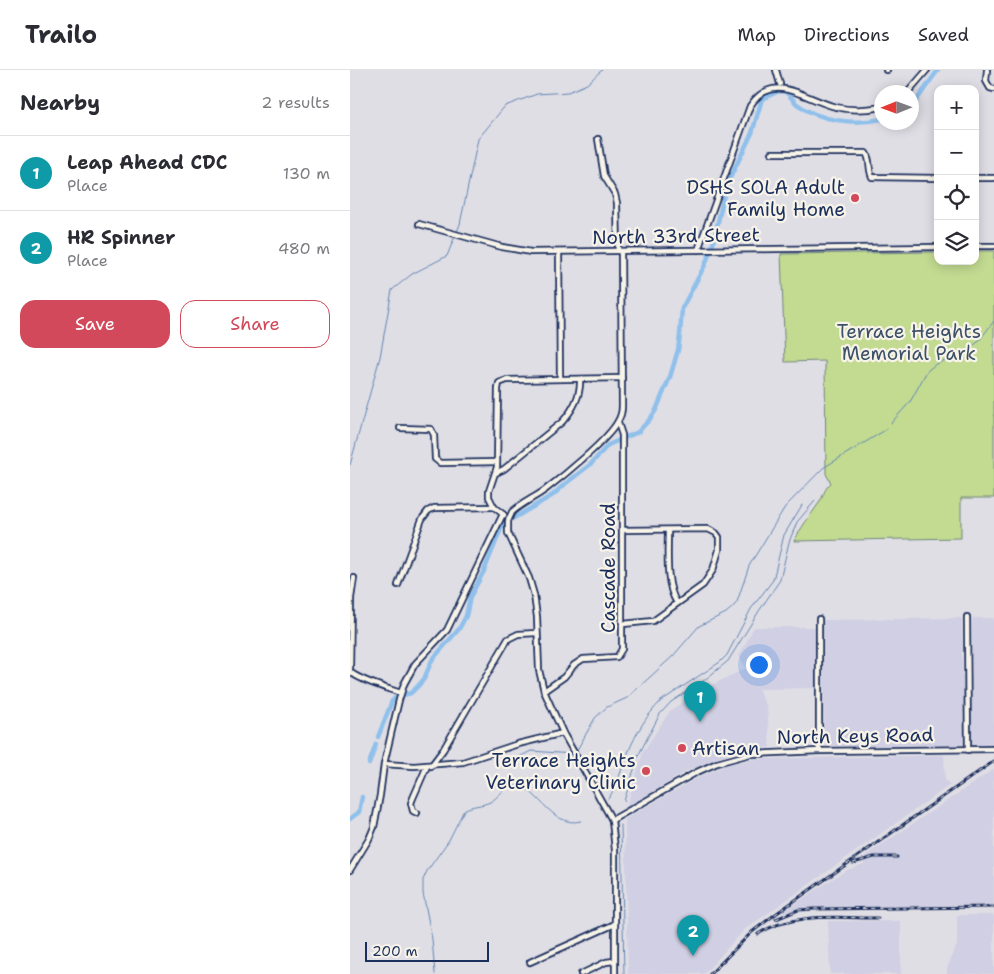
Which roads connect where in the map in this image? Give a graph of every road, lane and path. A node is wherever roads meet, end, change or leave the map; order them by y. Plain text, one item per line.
1 (776, 70) edge
2 (927, 70) edge
3 (987, 70) edge
4 (780, 84) junction
5 (914, 85) edge
6 (994, 89) edge
7 (874, 108) edge
8 (598, 139) dead end
9 (772, 153) dead end
10 (934, 178) edge
11 (979, 178) edge
12 (994, 178) edge
13 (419, 224) dead end
14 (979, 246) edge
15 (994, 246) edge
16 (934, 247) edge
17 (698, 250) junction
18 (620, 251) junction
19 (559, 252) junction
20 (622, 378) junction
21 (560, 379) junction
22 (580, 379) junction
23 (618, 422) junction
24 (400, 428) dead end
25 (497, 462) junction
26 (496, 473) junction
27 (494, 507) junction
28 (502, 514) junction
29 (510, 517) junction
30 (623, 530) junction
31 (668, 530) junction
32 (354, 578) dead end
33 (398, 585) dead end
34 (677, 604) junction
35 (967, 617) dead end
36 (819, 618) dead end
37 (623, 624) junction
38 (537, 632) junction
39 (350, 670) edge
40 (544, 691) junction
41 (400, 696) junction
42 (563, 733) junction
43 (994, 749) edge
44 (968, 750) junction
45 (820, 751) junction
46 (384, 764) junction
47 (429, 766) junction
48 (417, 813) dead end
49 (612, 820) junction
50 (350, 870) edge
51 (615, 924) junction
52 (614, 961) junction
53 (530, 962) dead end
54 (581, 974) edge
55 (615, 974) edge

1 - 4 street
2 - 5 street
3 - 6 street
4 - 7 street
4 - 17 street
8 - 18 street
9 - 10 street
11 - 12 street
13 - 19 street, North 33rd Street
14 - 15 street
16 - 17 street, North 33rd Street
17 - 18 street, North 33rd Street
18 - 19 street, North 33rd Street
18 - 20 street
19 - 21 street
20 - 22 street
20 - 23 street
21 - 22 street
21 - 25 street
22 - 26 street
23 - 29 street
23 - 30 street, Cascade Road
24 - 25 street
25 - 26 street
26 - 27 street
27 - 28 street
27 - 33 street
28 - 29 street
28 - 41 street
29 - 38 street
30 - 31 street
30 - 37 street, Cascade Road
31 - 34 street
31 - 34 street
32 - 39 street
34 - 37 street
35 - 44 street
36 - 45 street
37 - 40 street, Cascade Road
38 - 40 street
38 - 47 street
39 - 41 street
40 - 42 street
41 - 46 street
42 - 47 street
42 - 49 street
43 - 44 street, North Keys Road
44 - 45 street, North Keys Road
45 - 49 street, North Keys Road
46 - 47 street
46 - 50 street
47 - 48 street
49 - 51 street
51 - 52 street
51 - 53 street
52 - 54 street
52 - 55 street

